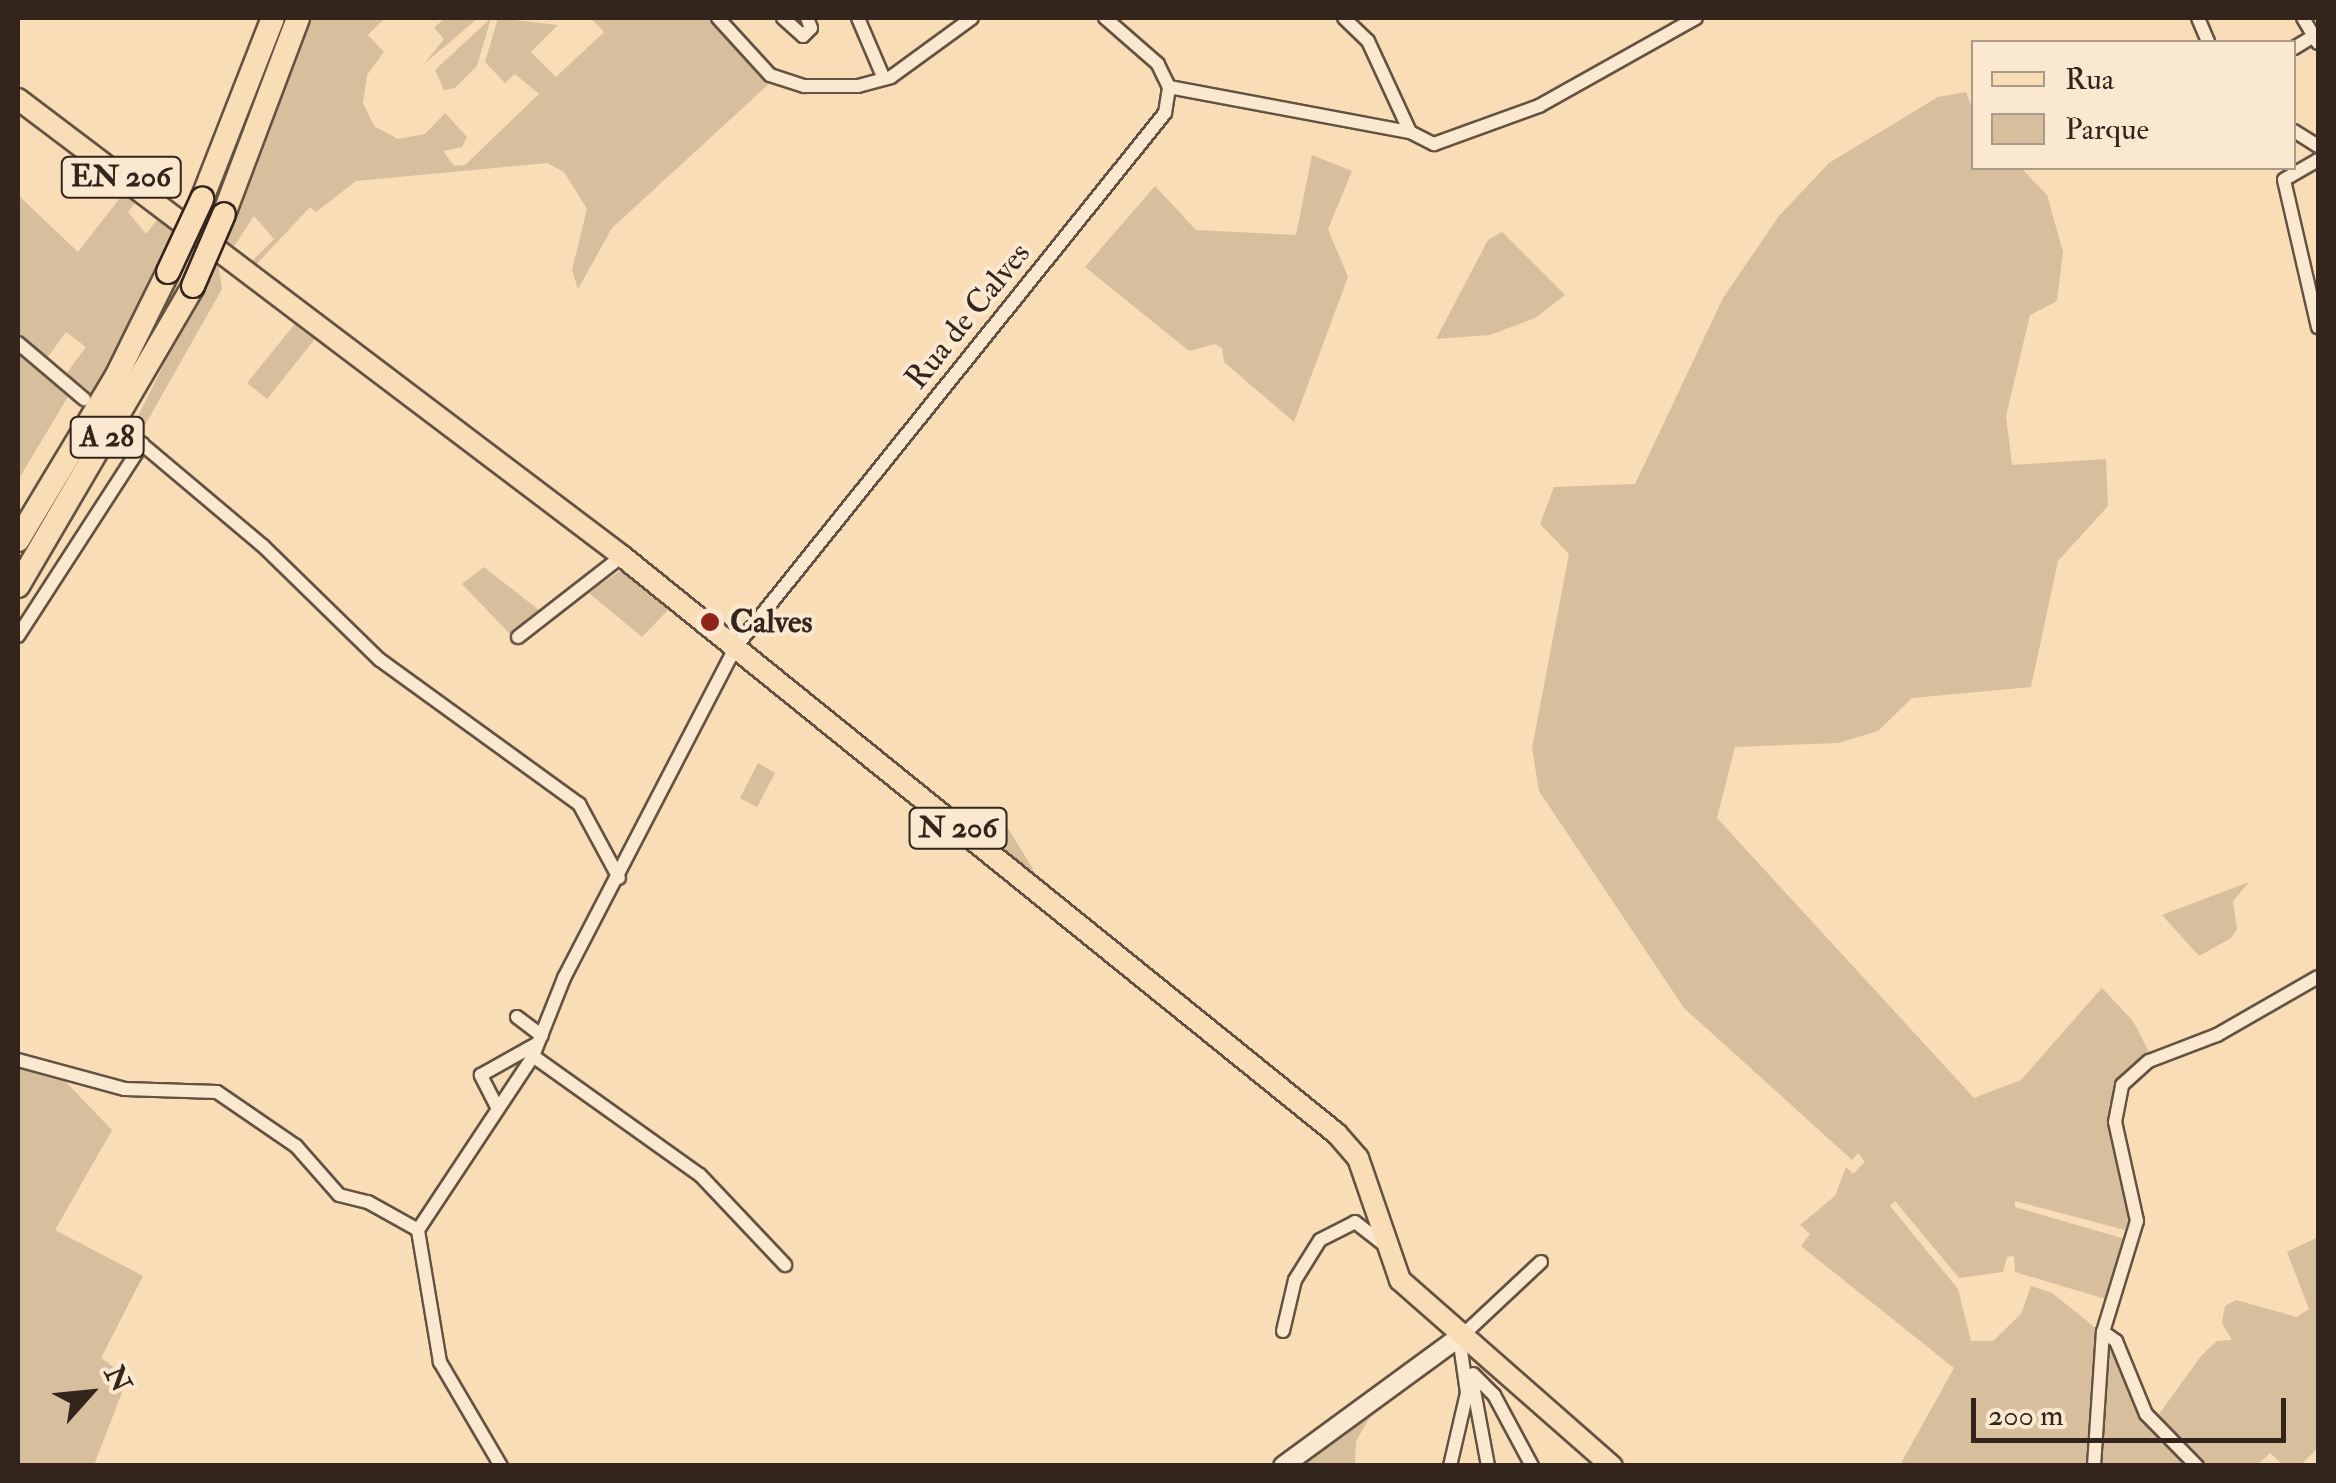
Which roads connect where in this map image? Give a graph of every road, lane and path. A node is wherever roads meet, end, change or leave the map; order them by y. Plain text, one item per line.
1 (273, 18) edge
2 (298, 18) edge
3 (718, 18) edge
4 (784, 18) edge
5 (807, 18) edge
6 (858, 18) edge
7 (972, 18) edge
8 (1105, 18) edge
9 (1344, 18) edge
10 (1696, 18) edge
11 (2303, 18) edge
12 (2316, 40) edge
13 (884, 79) junction
14 (1169, 87) junction
15 (18, 100) edge
16 (1410, 132) junction
17 (2296, 132) edge
18 (2318, 146) edge
19 (2318, 160) edge
20 (224, 255) joint
21 (2318, 327) edge
22 (18, 343) edge
23 (84, 400) dead end
24 (130, 434) dead end
25 (142, 444) junction
26 (18, 540) edge
27 (622, 556) junction
28 (18, 586) edge
29 (18, 636) edge
30 (518, 637) dead end
31 (735, 648) junction
32 (620, 878) junction
33 (2318, 977) edge
34 (517, 1017) dead end
35 (541, 1039) junction
36 (533, 1056) junction
37 (18, 1060) edge
38 (497, 1106) junction
39 (418, 1230) junction
40 (1384, 1244) junction
41 (1541, 1262) dead end
42 (784, 1265) dead end
43 (1283, 1331) dead end
44 (2103, 1332) junction
45 (1465, 1336) junction
46 (1473, 1374) junction
47 (501, 1466) edge
48 (1283, 1466) edge
49 (1450, 1466) edge
50 (1488, 1466) edge
51 (1532, 1466) edge
52 (1612, 1466) edge
53 (2094, 1466) edge
54 (2197, 1466) edge

1 - 26 highway, A 28, bridge
2 - 28 highway, A 28, bridge
3 - 13 street
4 - 5 street
6 - 13 street
7 - 13 street
8 - 14 street
9 - 16 street
10 - 16 street
11 - 12 street
14 - 16 street
14 - 31 street, Rua de Calves
15 - 20 main road, EN 206
17 - 18 street
19 - 21 street
20 - 27 main road, N 206
22 - 23 street
24 - 25 street
25 - 29 street
25 - 32 street
27 - 30 street
27 - 31 main road, N 206
31 - 32 street, Rua de Calves
31 - 40 main road, N 206
32 - 35 street, Rua de Calves
33 - 44 street
34 - 35 street
35 - 36 street, Rua de Calves
35 - 38 street
36 - 38 street, Rua de Calves
36 - 42 street
37 - 39 street
38 - 39 street, Rua de Calves
39 - 47 street
40 - 43 street
40 - 45 main road, N 206
41 - 45 street
44 - 53 street
44 - 54 street
45 - 46 street
45 - 48 street
45 - 49 street
45 - 52 main road, N 206
46 - 50 street
46 - 51 street

